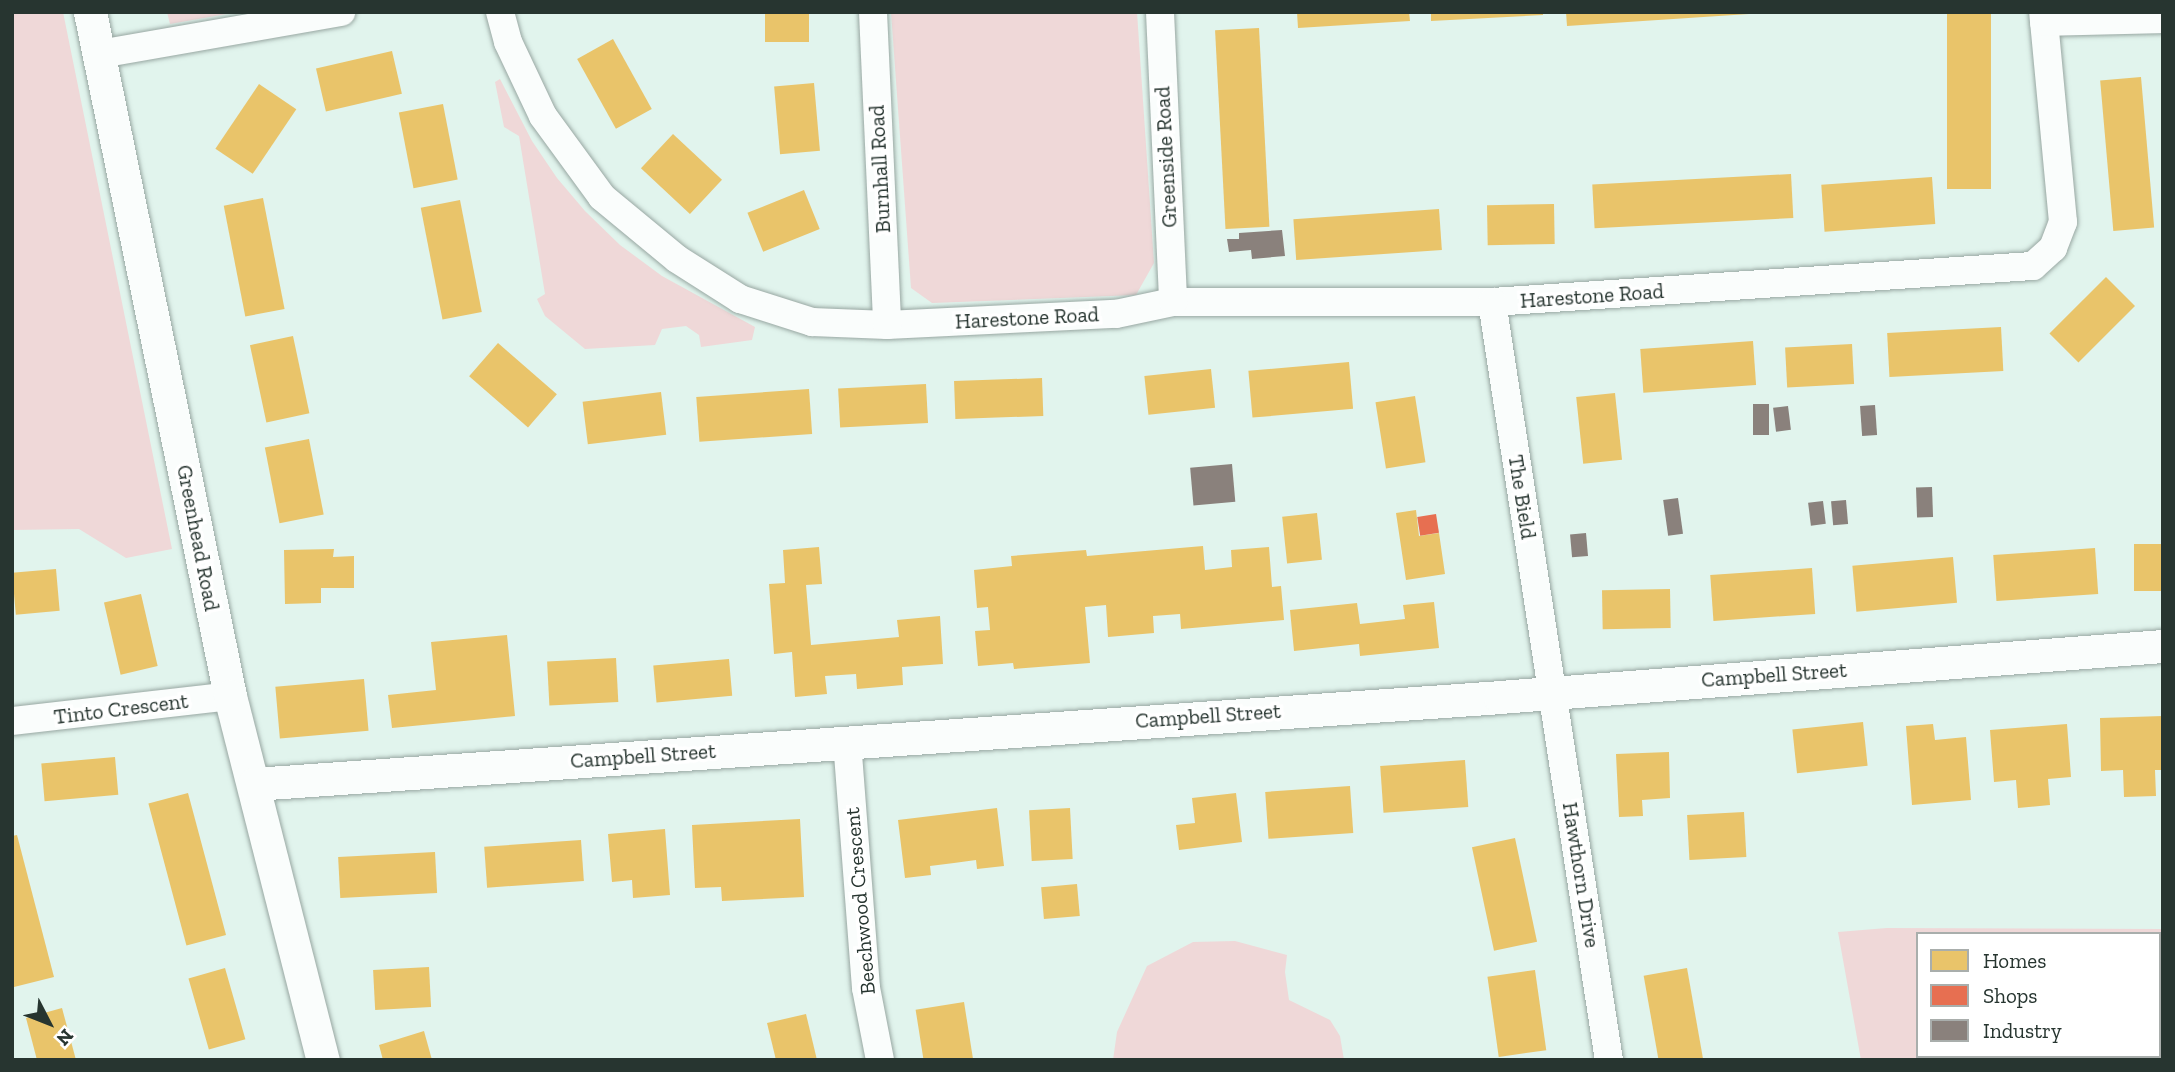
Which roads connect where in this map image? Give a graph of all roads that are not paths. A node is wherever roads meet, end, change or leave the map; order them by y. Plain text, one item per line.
1 (90, 12) edge
2 (341, 12) edge
3 (500, 12) edge
4 (873, 12) edge
5 (1160, 12) edge
6 (2044, 17) edge
7 (2163, 19) edge
8 (100, 54) junction
9 (1173, 302) junction
10 (1492, 302) junction
11 (887, 325) junction
12 (2163, 646) edge
13 (1553, 691) junction
14 (230, 696) junction
15 (12, 721) edge
16 (847, 741) junction
17 (254, 784) junction
18 (323, 1060) edge
19 (880, 1060) edge
20 (1609, 1060) edge

1 - 8 street, Greenhead Road
2 - 8 street
3 - 11 street, Harestone Road
4 - 11 street, Burnhall Road
5 - 9 street, Greenside Road
6 - 7 street
6 - 10 street, Harestone Road
8 - 14 street, Greenhead Road
9 - 10 street, Harestone Road
9 - 11 street, Harestone Road
10 - 13 street, The Bield
12 - 13 street, Campbell Street
13 - 16 street, Campbell Street
13 - 20 street, Hawthorn Drive
14 - 15 street, Tinto Crescent
14 - 17 street, Greenhead Road
16 - 17 street, Campbell Street
16 - 19 street, Beechwood Crescent
17 - 18 street, Greenhead Road

